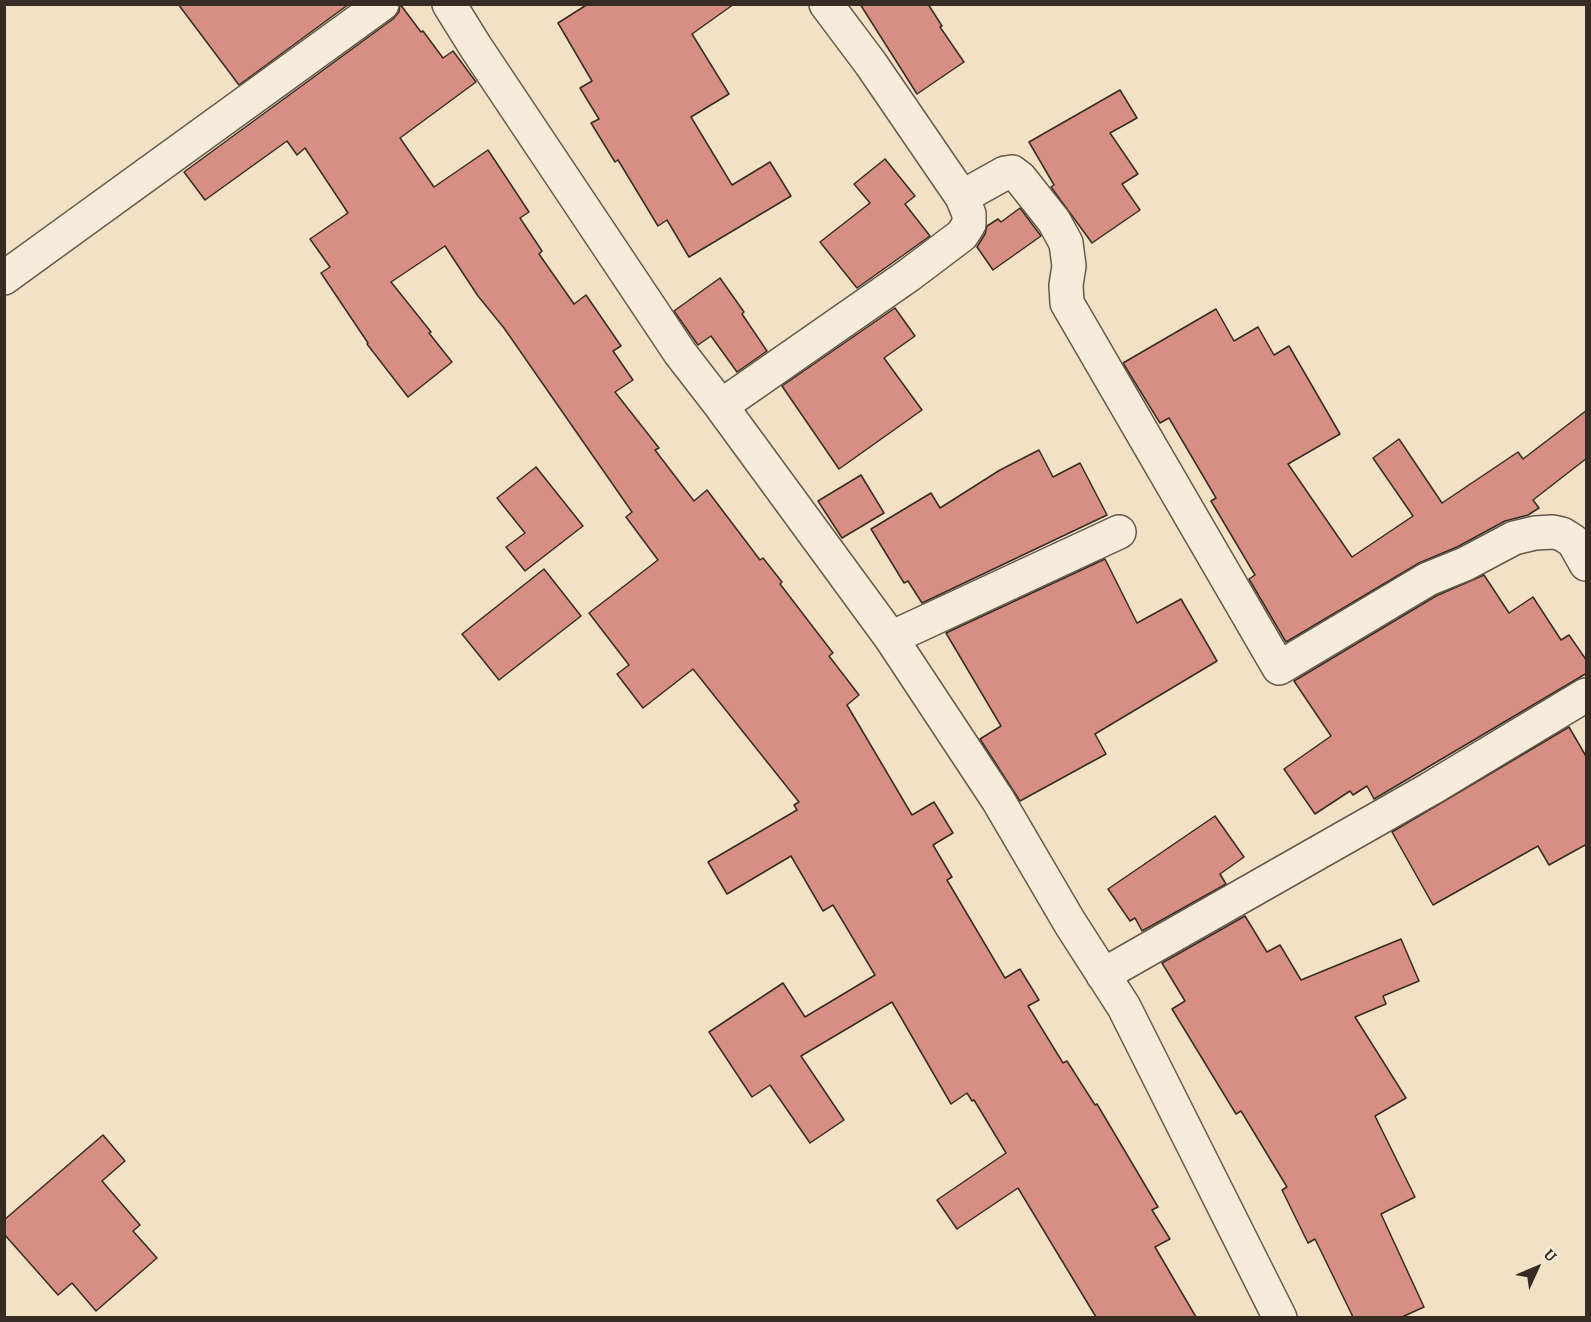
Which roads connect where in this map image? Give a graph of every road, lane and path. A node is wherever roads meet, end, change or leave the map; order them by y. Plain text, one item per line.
1 (382, 4) edge
2 (449, 4) edge
3 (826, 4) edge
4 (962, 197) junction
5 (4, 278) edge
6 (721, 406) junction
7 (1119, 532) dead end
8 (1587, 564) edge
9 (891, 638) junction
10 (1587, 695) edge
11 (1103, 975) junction
12 (1280, 1317) edge

1 - 5 street
2 - 6 street
3 - 4 street
4 - 6 street
4 - 8 street
6 - 9 street
7 - 9 street
9 - 11 street
10 - 11 street
11 - 12 street

